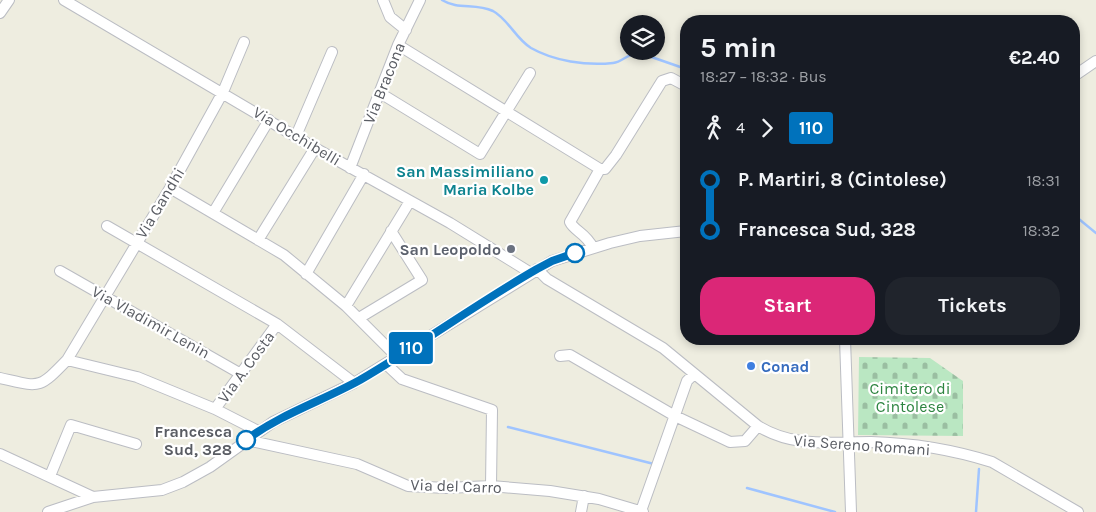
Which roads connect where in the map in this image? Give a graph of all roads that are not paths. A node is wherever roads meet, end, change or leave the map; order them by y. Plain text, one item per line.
1 (9, 0) edge
2 (64, 0) edge
3 (383, 0) edge
4 (420, 0) edge
5 (0, 13) edge
6 (406, 30) junction
7 (244, 42) dead end
8 (398, 45) junction
9 (332, 52) dead end
10 (1096, 61) edge
11 (1080, 72) edge
12 (530, 73) dead end
13 (680, 83) edge
14 (223, 92) junction
15 (380, 93) junction
16 (506, 111) junction
17 (269, 120) junction
18 (296, 136) junction
19 (315, 148) junction
20 (350, 168) junction
21 (600, 169) junction
22 (364, 174) junction
23 (170, 188) junction
24 (410, 201) junction
25 (213, 213) junction
26 (108, 226) dead end
27 (391, 231) junction
28 (680, 232) edge
29 (258, 240) junction
30 (136, 243) junction
31 (593, 248) junction
32 (60, 271) dead end
33 (534, 271) junction
34 (306, 274) junction
35 (107, 297) junction
36 (346, 306) junction
37 (360, 318) junction
38 (277, 324) junction
39 (845, 345) edge
40 (560, 356) dead end
41 (397, 357) junction
42 (67, 360) junction
43 (386, 364) junction
44 (242, 374) junction
45 (694, 374) junction
46 (0, 378) edge
47 (354, 383) junction
48 (215, 409) junction
49 (675, 416) junction
50 (758, 426) junction
51 (258, 431) junction
52 (246, 440) junction
53 (848, 443) junction
54 (136, 444) dead end
55 (0, 454) edge
56 (50, 476) junction
57 (491, 486) junction
58 (584, 496) junction
59 (92, 497) junction
60 (642, 511) edge
61 (48, 512) edge
62 (581, 512) edge
63 (851, 512) edge
64 (1078, 512) edge

1 - 5 street
2 - 14 street, Via Occhibelli
3 - 6 street
4 - 6 street, Via Bracona
6 - 8 street, Via Bracona
7 - 14 street, Via Gandhi
8 - 15 street, Via Bracona
8 - 16 street
9 - 18 street
10 - 11 street
12 - 16 street
13 - 21 street
14 - 17 street, Via Occhibelli
14 - 23 street, Via Gandhi
15 - 16 street
15 - 20 street, Via Bracona
16 - 21 street
17 - 18 street, Via Occhibelli
17 - 25 street
18 - 19 street, Via Occhibelli
19 - 20 street, Via Occhibelli
19 - 29 street
20 - 22 street, Via Occhibelli
21 - 31 street
22 - 24 street, Via Occhibelli
22 - 34 street
23 - 25 street
23 - 30 street, Via Gandhi
24 - 27 street
24 - 33 street, Via Occhibelli
25 - 29 street
26 - 30 street
27 - 36 street
27 - 37 street
28 - 31 street
29 - 34 street
30 - 35 street, Via Gandhi
30 - 38 street
31 - 33 street
32 - 35 street, Via Vladimir Lenin
33 - 41 street
33 - 45 street, Via Sereno Romani
34 - 36 street
35 - 42 street, Via Gandhi
35 - 44 street, Via Vladimir Lenin
36 - 37 street
37 - 41 street
38 - 44 street, Via A. Costa
38 - 47 street
39 - 53 street
40 - 49 street
41 - 43 street
42 - 46 street, Via Gandhi
42 - 48 street
43 - 47 street
43 - 57 street
44 - 48 street, Via A. Costa
45 - 49 street
45 - 50 street, Via Sereno Romani
47 - 51 street
48 - 51 street
49 - 50 street
49 - 60 street
50 - 53 street, Via Sereno Romani
51 - 52 street
52 - 57 street, Via del Carro
52 - 59 street
53 - 63 street
53 - 64 street, Via Sereno Romani
54 - 56 street
55 - 56 street
56 - 59 street
57 - 58 street, Via del Carro
58 - 60 street, Via del Carro
58 - 62 street
59 - 61 street

